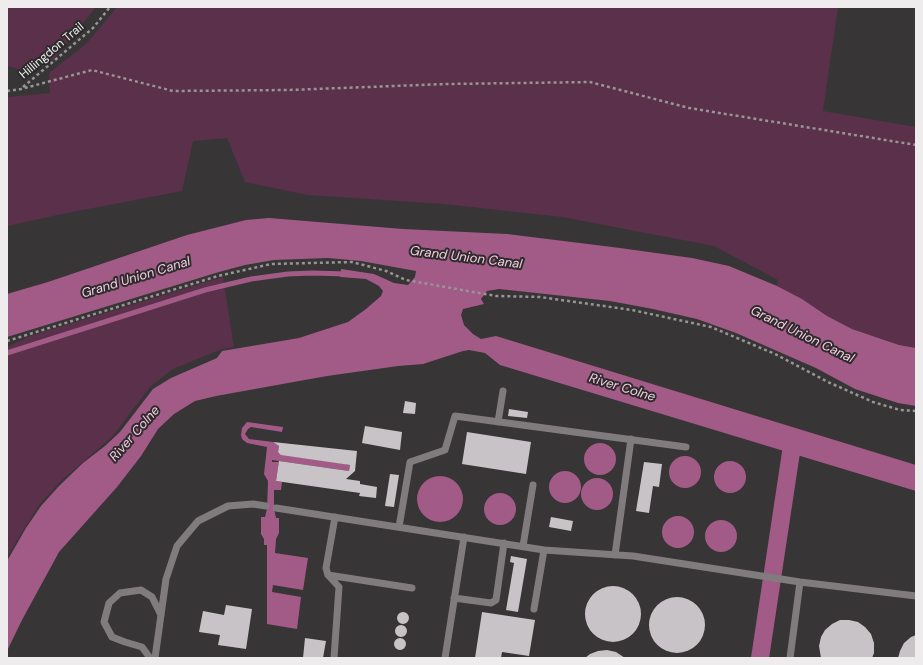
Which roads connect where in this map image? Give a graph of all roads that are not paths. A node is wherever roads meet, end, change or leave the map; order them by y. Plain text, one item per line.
1 (503, 391) dead end
2 (498, 422) junction
3 (631, 439) junction
4 (686, 447) dead end
5 (533, 486) dead end
6 (266, 506) dead end
7 (276, 508) dead end
8 (335, 517) junction
9 (399, 527) junction
10 (464, 537) junction
11 (504, 544) junction
12 (523, 546) junction
13 (544, 550) junction
14 (615, 554) junction
15 (328, 575) junction
16 (800, 582) junction
17 (412, 588) dead end
18 (916, 596) edge
19 (454, 598) junction
20 (534, 609) dead end
21 (161, 615) junction
22 (150, 658) edge
23 (155, 658) edge
24 (334, 658) edge
25 (445, 658) edge
26 (790, 658) edge

1 - 2 lane
2 - 3 lane
2 - 9 lane
3 - 4 lane
3 - 14 lane
5 - 12 lane
6 - 21 lane
7 - 8 lane
8 - 9 lane
8 - 15 lane
9 - 10 lane
10 - 11 lane
10 - 19 lane
11 - 12 lane
11 - 19 lane
12 - 13 lane
13 - 14 lane
13 - 20 lane
14 - 16 lane
15 - 17 lane
15 - 24 lane
16 - 18 lane
16 - 26 lane
19 - 25 lane
21 - 22 lane
21 - 23 lane

